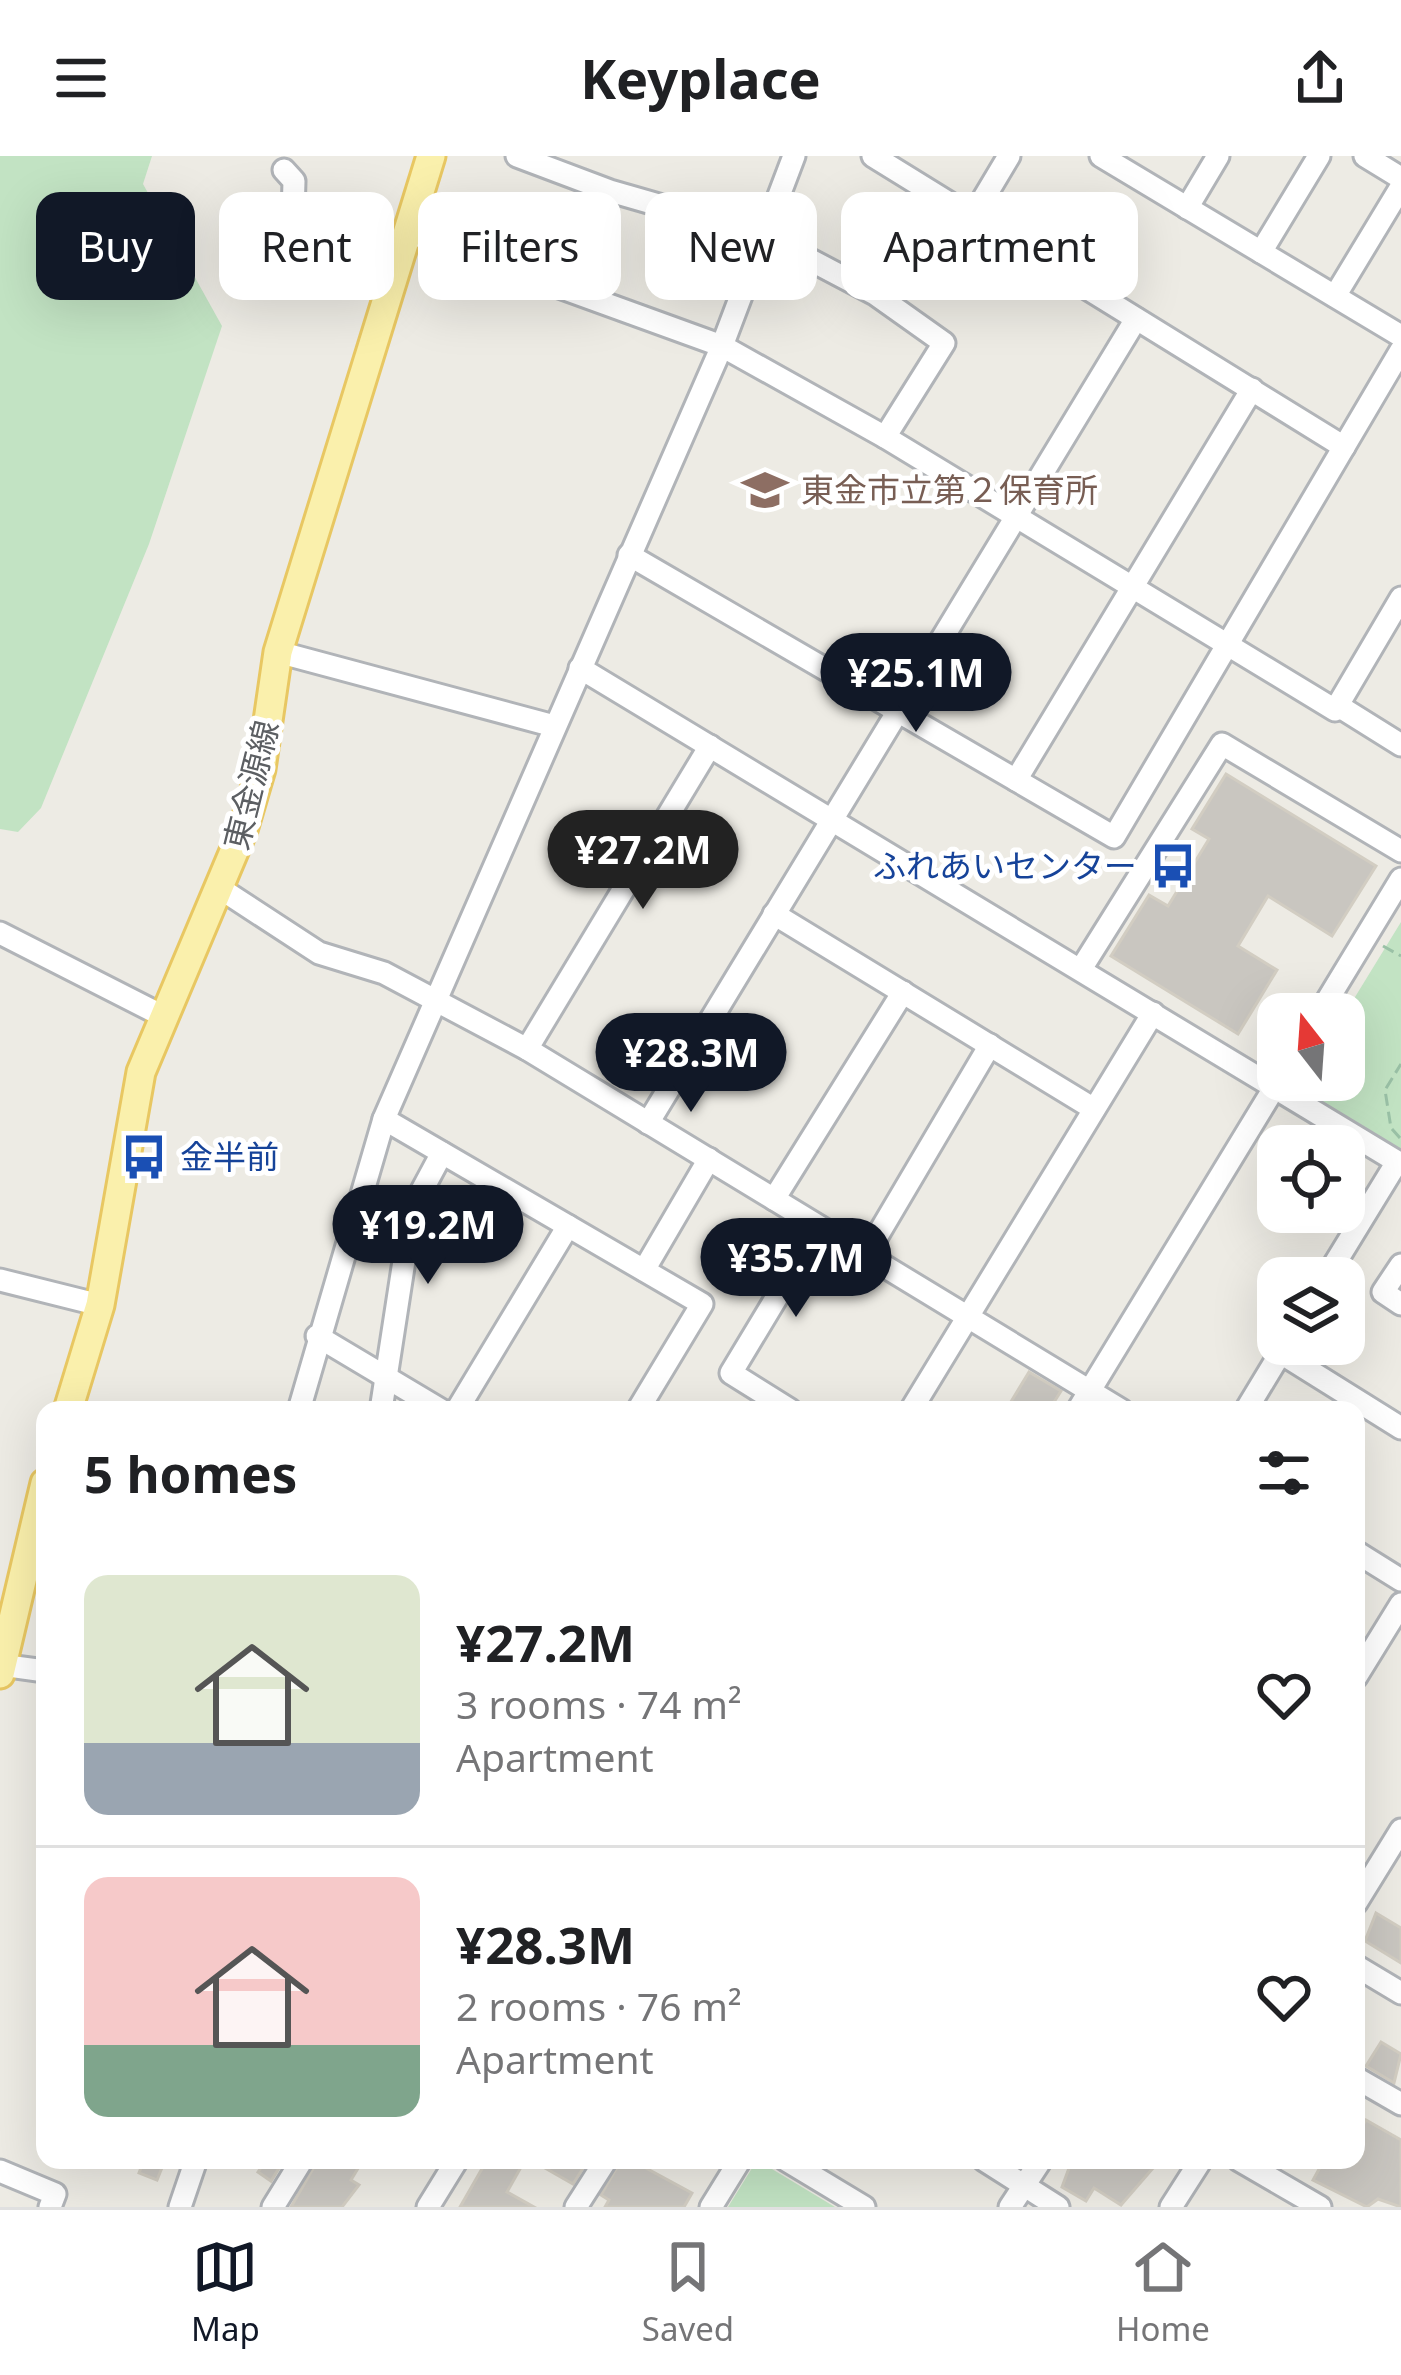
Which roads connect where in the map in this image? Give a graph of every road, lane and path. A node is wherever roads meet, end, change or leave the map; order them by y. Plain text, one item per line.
1 (431, 156) edge
2 (517, 156) edge
3 (794, 156) edge
4 (873, 156) edge
5 (1009, 156) edge
6 (1101, 156) edge
7 (1218, 156) edge
8 (1319, 156) edge
9 (1365, 156) edge
10 (1136, 165) edge
11 (284, 170) dead end
12 (1401, 178) edge
13 (1401, 187) edge
14 (780, 192) edge
15 (930, 192) edge
16 (988, 192) edge
17 (645, 201) edge
18 (1187, 208) junction
19 (404, 242) junction
20 (1261, 252) junction
21 (817, 264) edge
22 (1335, 296) junction
23 (739, 300) edge
24 (1105, 300) edge
25 (1136, 319) junction
26 (1401, 336) edge
27 (722, 346) junction
28 (1401, 350) edge
29 (1252, 389) junction
30 (885, 437) junction
31 (1344, 447) junction
32 (1014, 519) junction
33 (629, 555) junction
34 (1132, 589) junction
35 (1401, 598) edge
36 (1227, 645) junction
37 (278, 652) junction
38 (580, 668) junction
39 (1337, 705) junction
40 (898, 711) junction
41 (554, 726) junction
42 (1401, 745) edge
43 (710, 746) junction
44 (1016, 780) junction
45 (832, 819) junction
46 (1401, 851) edge
47 (1401, 879) edge
48 (221, 889) junction
49 (774, 914) junction
50 (0, 933) edge
51 (1081, 969) junction
52 (903, 992) junction
53 (1332, 993) edge
54 (433, 999) junction
55 (1153, 1013) junction
56 (163, 1016) junction
57 (990, 1046) junction
58 (527, 1049) junction
59 (1401, 1064) edge
60 (1257, 1072) edge
61 (1266, 1101) edge
62 (1308, 1101) edge
63 (1094, 1108) junction
64 (384, 1119) junction
65 (648, 1123) junction
66 (442, 1153) junction
67 (1400, 1155) edge
68 (709, 1160) junction
69 (774, 1199) junction
70 (568, 1226) junction
71 (819, 1226) junction
72 (866, 1255) junction
73 (1339, 1257) edge
74 (1401, 1265) edge
75 (644, 1270) junction
76 (0, 1280) edge
77 (1401, 1304) edge
78 (100, 1305) junction
79 (967, 1317) junction
80 (317, 1336) junction
81 (1274, 1365) edge
82 (1309, 1365) edge
83 (385, 1377) junction
84 (71, 1401) edge
85 (301, 1401) edge
86 (382, 1401) edge
87 (426, 1401) edge
88 (462, 1401) edge
89 (643, 1401) edge
90 (775, 1401) edge
91 (916, 1401) edge
92 (1083, 1401) edge
93 (1252, 1401) edge
94 (1362, 1401) edge
95 (1365, 1403) edge
96 (1401, 1428) edge
97 (36, 1520) edge
98 (1365, 1558) edge
99 (1401, 1580) edge
100 (1401, 1604) edge
101 (1365, 1662) edge
102 (0, 1668) edge
103 (36, 1670) edge
104 (1401, 1830) edge
105 (1394, 1859) edge
106 (1365, 1893) edge
107 (1365, 1971) edge
108 (1401, 1993) edge
109 (1365, 2083) edge
110 (1401, 2104) edge
111 (193, 2169) edge
112 (296, 2169) edge
113 (451, 2169) edge
114 (600, 2169) edge
115 (734, 2169) edge
116 (800, 2169) edge
117 (997, 2169) edge
118 (1035, 2169) edge
119 (1195, 2169) edge
120 (1255, 2169) edge
121 (0, 2170) edge
122 (1024, 2187) junction
123 (853, 2204) edge
124 (50, 2207) edge
125 (180, 2207) edge
126 (272, 2207) edge
127 (428, 2207) edge
128 (576, 2207) edge
129 (711, 2207) edge
130 (1010, 2207) edge
131 (1058, 2207) edge
132 (1171, 2207) edge
133 (1320, 2207) edge

1 - 19 main road, 東金源線
2 - 17 street
3 - 14 street
4 - 15 street
5 - 16 street
6 - 10 street
7 - 18 street
8 - 20 street
9 - 12 street
10 - 18 street
11 - 19 street
13 - 22 street
18 - 20 street
19 - 27 street
19 - 37 main road, 東金源線
20 - 22 street
21 - 30 street
22 - 26 street
23 - 27 street
24 - 25 street
25 - 29 street
25 - 32 street
27 - 30 street
27 - 33 street
28 - 31 street
29 - 31 street
29 - 34 street
30 - 32 street
31 - 36 street
32 - 34 street
32 - 40 street
33 - 38 street
33 - 40 street
34 - 36 street
34 - 44 street
35 - 39 street
36 - 39 street
36 - 44 street
37 - 41 street
37 - 48 main road, 東金源線
38 - 41 street
38 - 43 street
39 - 42 street
40 - 44 street
40 - 45 street
41 - 54 street
43 - 45 street
43 - 58 street
45 - 49 street
45 - 51 street
46 - 51 street
47 - 53 street
48 - 54 street
48 - 56 main road, 東金源線
49 - 52 street
49 - 65 street
50 - 56 street
51 - 55 street
52 - 57 street
52 - 69 street
54 - 58 street
54 - 64 street
55 - 60 street
55 - 63 street
56 - 78 main road, 東金源線
57 - 63 street
57 - 72 street
58 - 65 street
59 - 67 path
61 - 92 street
62 - 67 street
63 - 79 street
64 - 66 street
64 - 80 street
65 - 68 street
66 - 70 street
66 - 83 street
67 - 73 street
68 - 69 street
68 - 75 street
69 - 71 street
70 - 75 street
70 - 88 street
71 - 72 street
71 - 90 street
72 - 79 street
74 - 77 street
75 - 89 street
76 - 78 street
78 - 84 main road, 東金源線
79 - 91 street
79 - 92 street
80 - 83 street
80 - 85 street
81 - 93 street
82 - 94 street
83 - 86 street
83 - 87 street
95 - 96 street
97 - 102 main road
98 - 99 street
100 - 101 street
102 - 103 street
104 - 105 street
105 - 106 street
107 - 108 street
109 - 110 street
111 - 125 street
112 - 126 street
113 - 127 street
114 - 128 street
115 - 129 street
116 - 123 street
117 - 122 street
118 - 122 street
119 - 132 street
120 - 133 street
121 - 124 street
122 - 130 street
122 - 131 street

